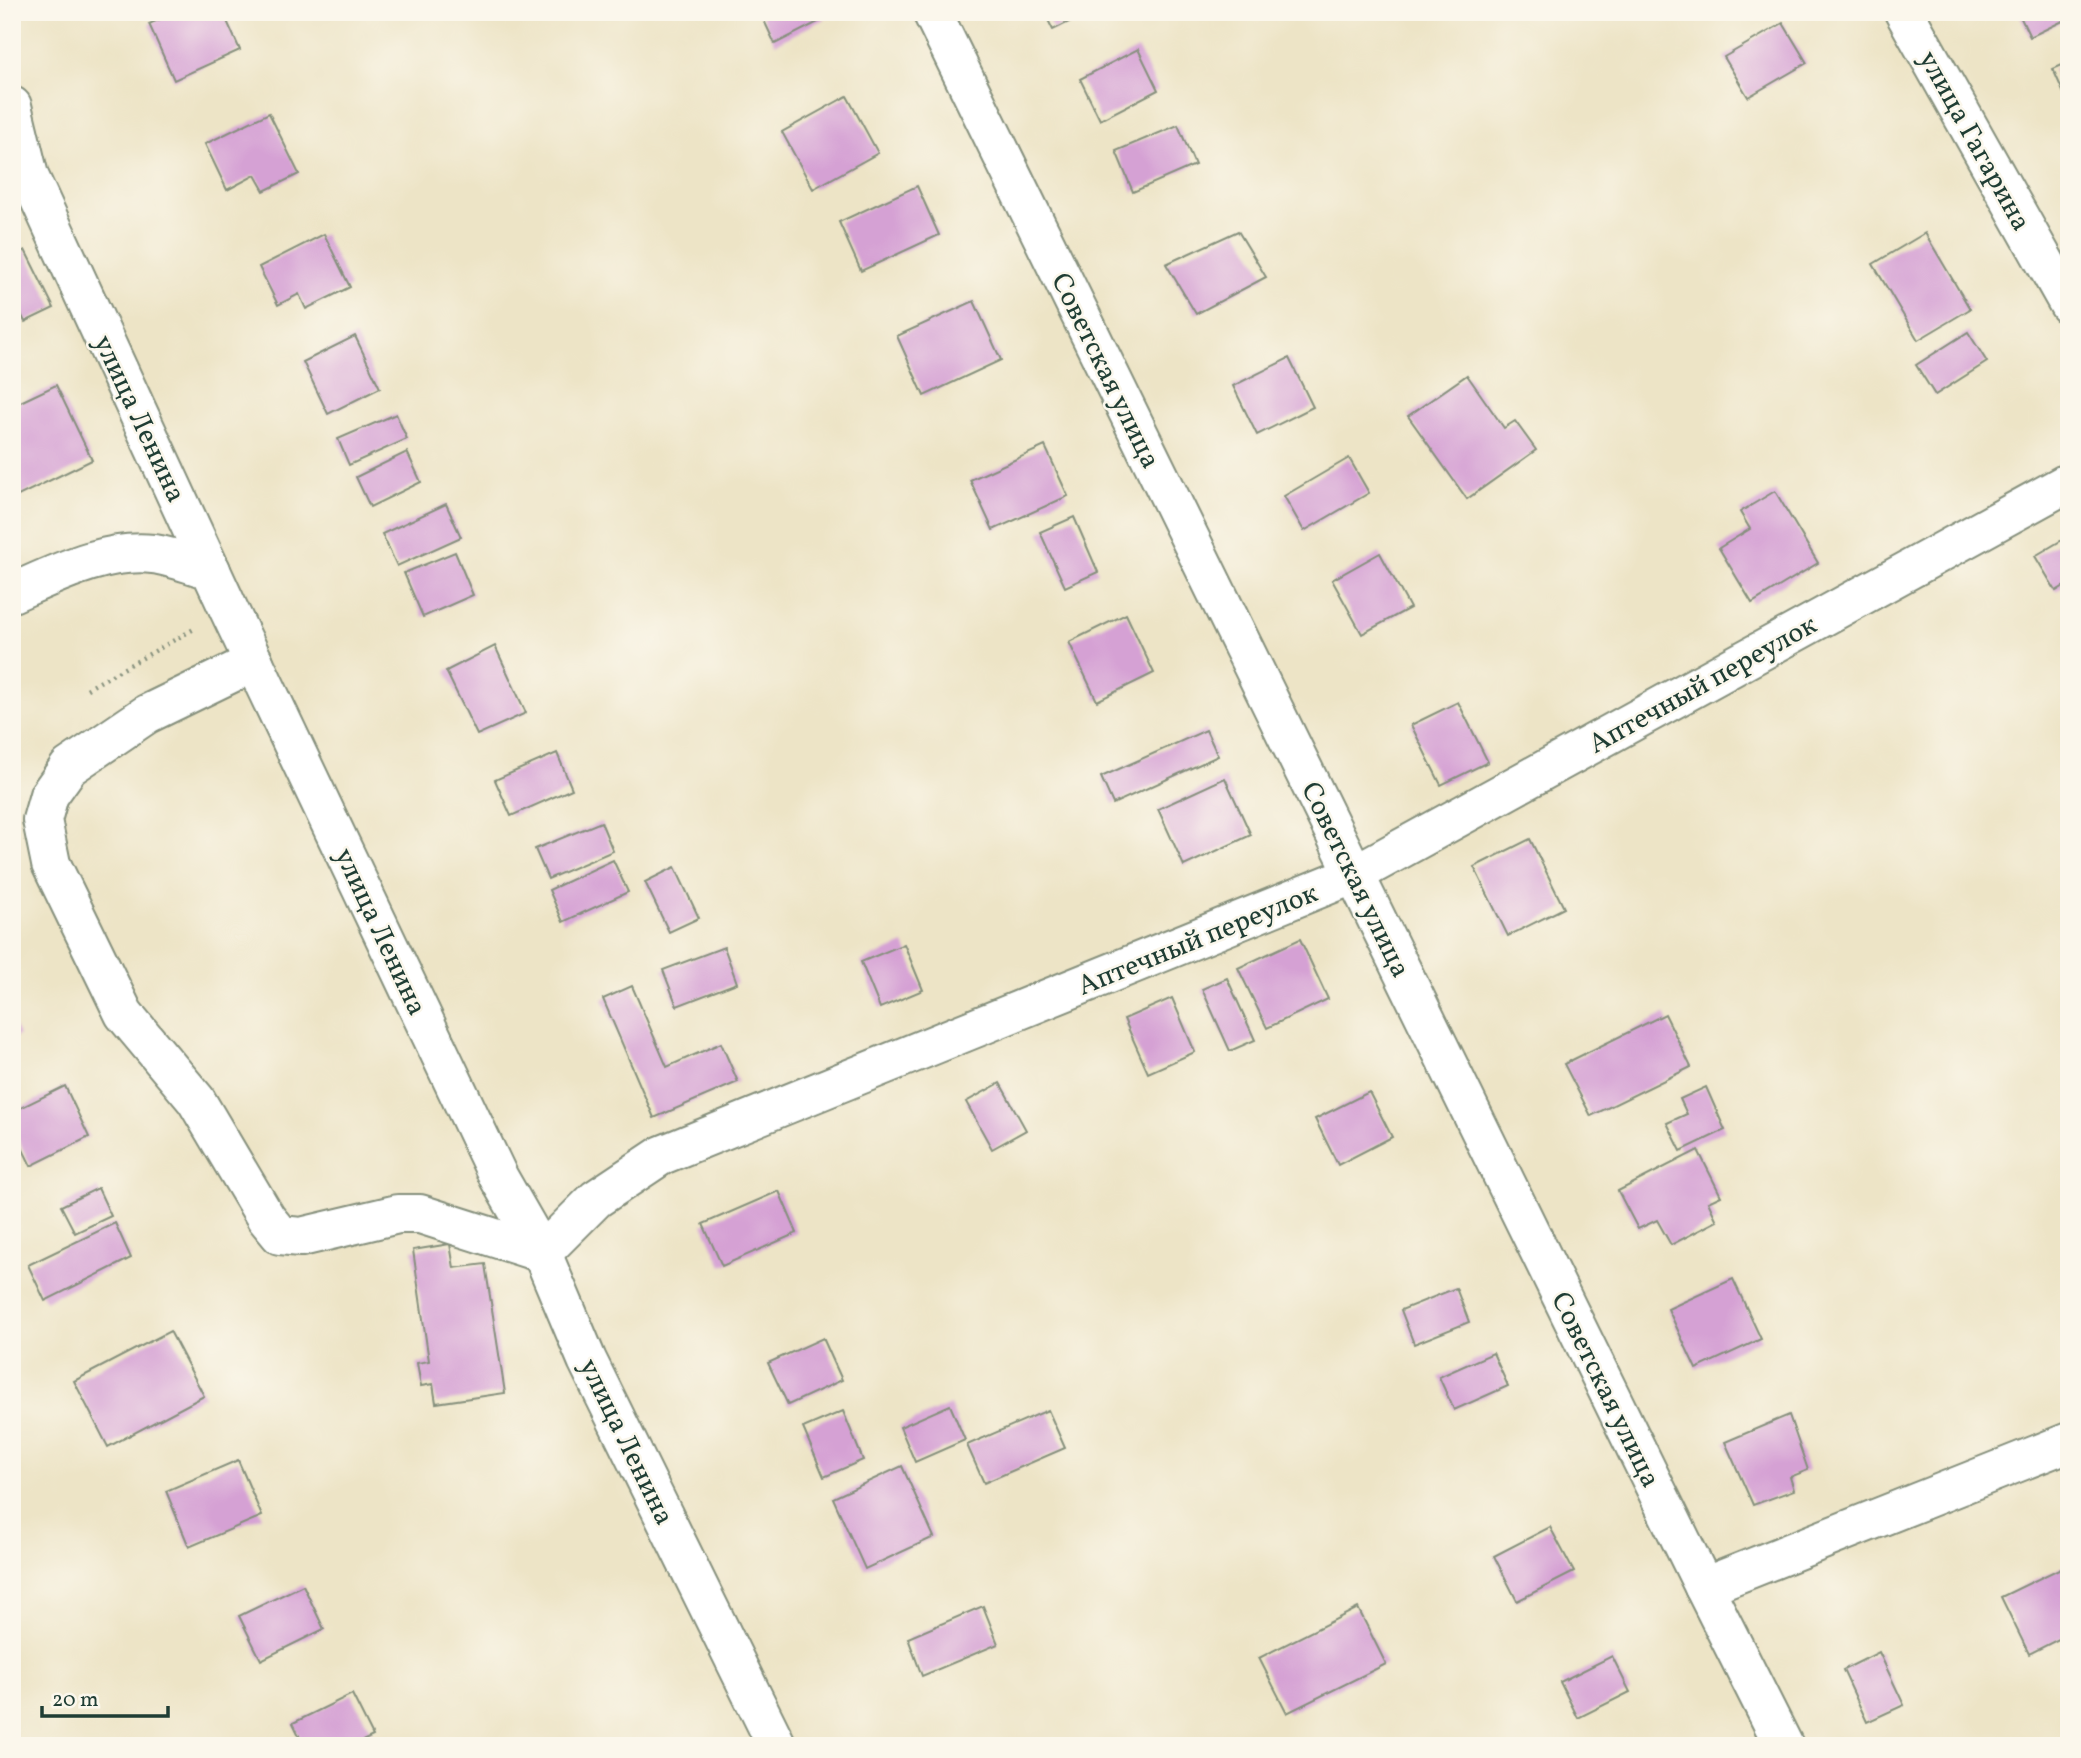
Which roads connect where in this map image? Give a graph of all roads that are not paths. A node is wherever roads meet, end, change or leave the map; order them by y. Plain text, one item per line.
1 (932, 12) edge
2 (1904, 12) edge
3 (12, 106) edge
4 (21, 180) edge
5 (2069, 305) edge
6 (2069, 482) edge
7 (211, 569) junction
8 (12, 593) edge
9 (254, 662) junction
10 (1354, 874) junction
11 (542, 1253) junction
12 (2069, 1442) edge
13 (1704, 1587) junction
14 (777, 1746) edge
15 (1784, 1746) edge

1 - 10 street, Советская улица
2 - 5 street, улица Гагарина
3 - 4 street, улица Ленина
4 - 7 street, улица Ленина
6 - 10 street, Аптечный переулок
7 - 8 street
7 - 9 street, улица Ленина
9 - 11 street, улица Ленина
9 - 11 street
10 - 11 street, Аптечный переулок
10 - 13 street, Советская улица
11 - 14 street, улица Ленина
12 - 13 street
13 - 15 street, Советская улица

